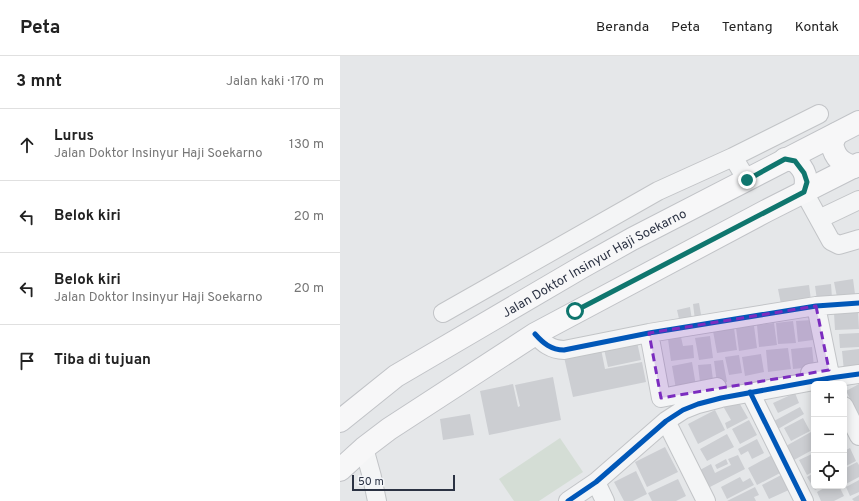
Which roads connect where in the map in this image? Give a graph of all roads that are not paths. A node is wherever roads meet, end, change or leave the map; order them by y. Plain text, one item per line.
1 (819, 114) dead end
2 (859, 122) edge
3 (836, 134) junction
4 (733, 157) junction
5 (785, 159) junction
6 (856, 165) edge
7 (747, 180) junction
8 (804, 192) junction
9 (859, 200) edge
10 (818, 219) junction
11 (859, 239) edge
12 (859, 303) edge
13 (816, 306) junction
14 (443, 313) dead end
15 (649, 333) junction
16 (535, 334) junction
17 (859, 374) edge
18 (831, 377) edge
19 (750, 392) junction
20 (847, 412) edge
21 (340, 421) edge
22 (666, 421) junction
23 (859, 436) edge
24 (364, 448) junction
25 (340, 470) edge
26 (596, 482) junction
27 (377, 501) edge
28 (568, 501) edge
29 (605, 501) edge
30 (706, 501) edge
31 (804, 501) edge

1 - 4 street
2 - 3 main road, Jalan Doktor Insinyur Haji Soekarno
3 - 5 main road, Jalan Doktor Insinyur Haji Soekarno
3 - 6 main road
4 - 7 street
4 - 14 street
5 - 7 main road, Jalan Doktor Insinyur Haji Soekarno
5 - 8 main road
6 - 8 main road
7 - 21 main road, Jalan Doktor Insinyur Haji Soekarno
8 - 10 street
8 - 16 main road
9 - 10 street
10 - 11 street
12 - 13 street
13 - 15 street
13 - 18 street
15 - 16 street
15 - 18 street
16 - 24 main road
17 - 18 street
18 - 19 street
19 - 22 street
19 - 31 street
20 - 23 street
22 - 26 street
22 - 30 street
24 - 25 main road
24 - 27 street
26 - 28 street
26 - 29 street

